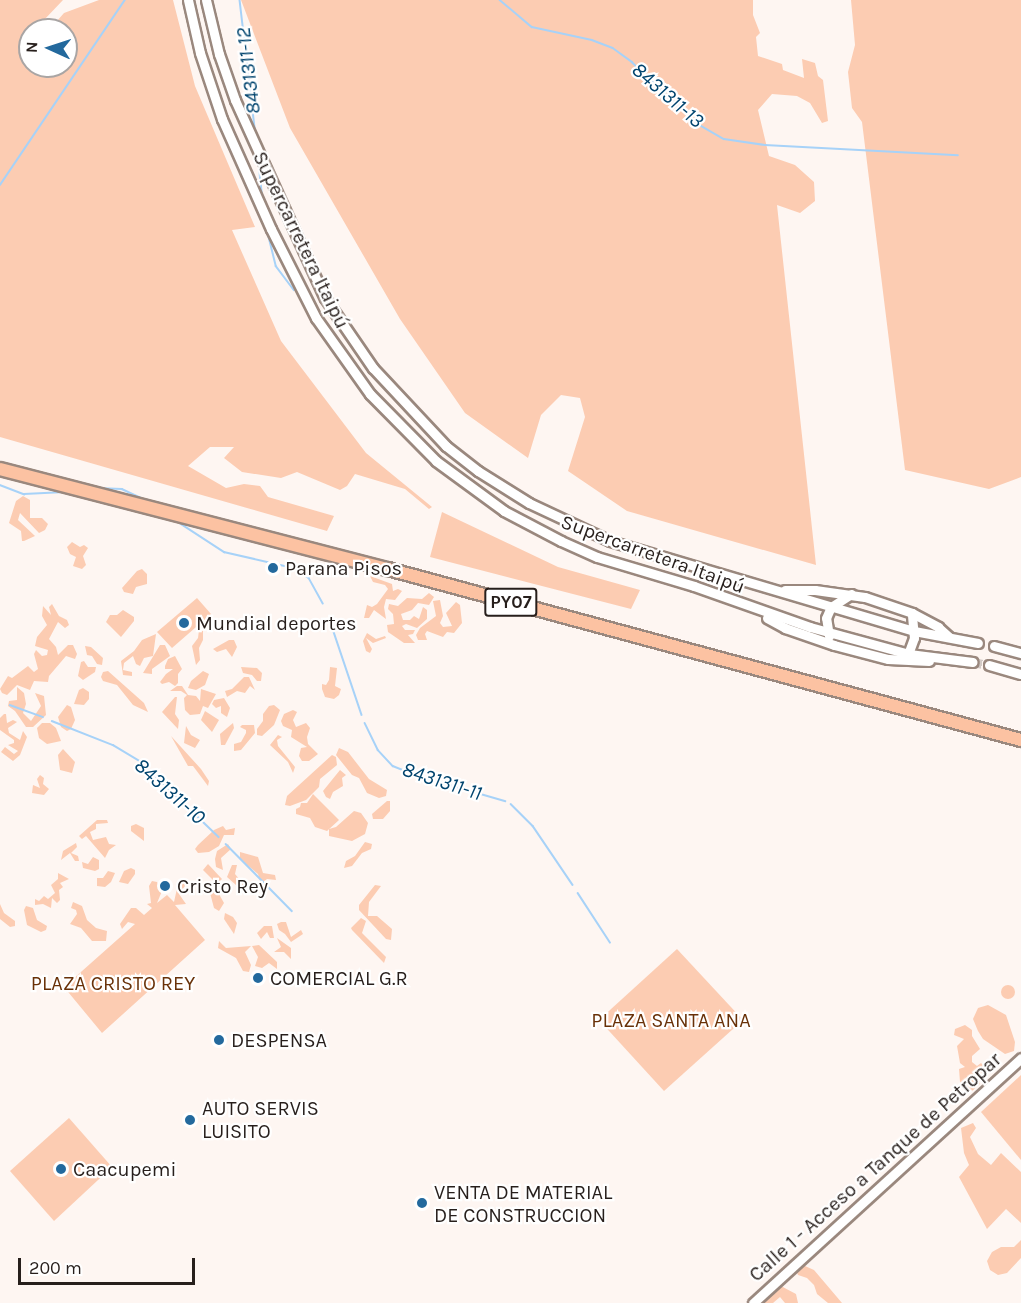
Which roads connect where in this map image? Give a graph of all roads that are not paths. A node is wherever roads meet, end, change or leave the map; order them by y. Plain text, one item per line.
1 (188, 0) edge
2 (206, 0) edge
3 (0, 469) edge
4 (774, 590) junction
5 (851, 594) junction
6 (747, 607) junction
7 (831, 607) junction
8 (912, 613) junction
9 (914, 631) junction
10 (826, 632) junction
11 (949, 637) junction
12 (978, 643) dead end
13 (834, 645) junction
14 (994, 646) dead end
15 (1021, 653) edge
16 (907, 657) junction
17 (973, 662) tunnel mouth
18 (989, 665) tunnel mouth
19 (1021, 674) edge
20 (1021, 740) edge
21 (1021, 1058) edge
22 (753, 1303) edge

1 - 6 street, Supercarretera Itaipú
2 - 4 street, Supercarretera Itaipú
3 - 20 highway, PY07
4 - 5 street
4 - 7 street, Supercarretera Itaipú
5 - 7 street
5 - 8 street
6 - 10 street, Supercarretera Itaipú
6 - 13 street
7 - 9 street, Supercarretera Itaipú
7 - 10 street
8 - 9 street
8 - 11 street
9 - 11 street, Supercarretera Itaipú
9 - 16 street
10 - 13 street
10 - 16 street, Supercarretera Itaipú
11 - 12 street, Supercarretera Itaipú
13 - 16 street
14 - 15 street
16 - 17 street
18 - 19 street
21 - 22 street, Calle 1 - Acceso a Tanque de Petropar

